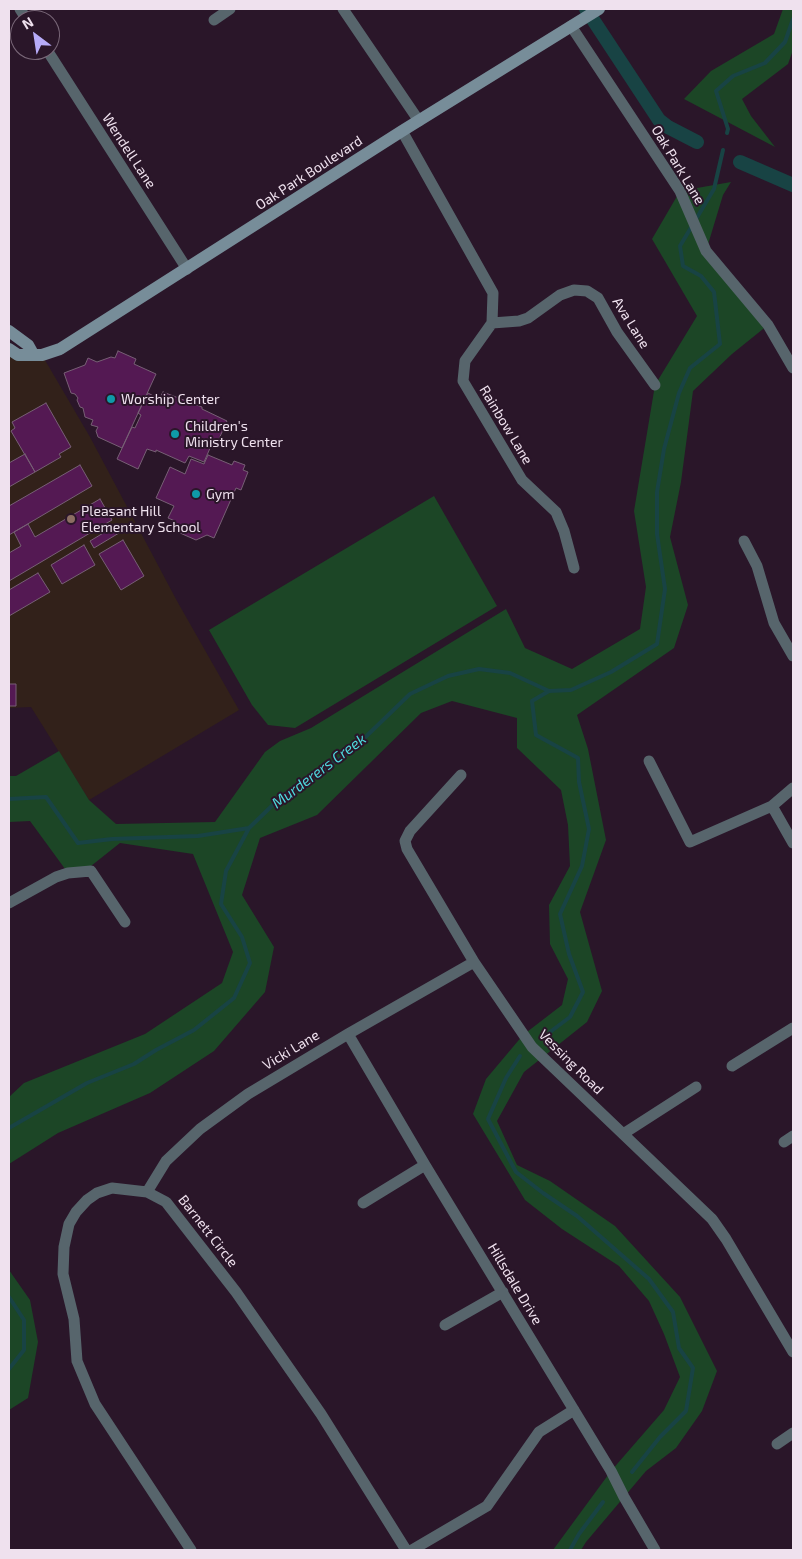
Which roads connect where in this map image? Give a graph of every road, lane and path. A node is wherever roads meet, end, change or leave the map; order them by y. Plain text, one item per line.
1 (230, 9) edge
2 (343, 9) edge
3 (599, 9) edge
4 (214, 20) dead end
5 (571, 26) junction
6 (52, 60) edge
7 (419, 121) junction
8 (402, 131) junction
9 (187, 269) junction
10 (492, 322) junction
11 (9, 331) edge
12 (9, 349) edge
13 (33, 354) junction
14 (793, 368) edge
15 (655, 385) dead end
16 (744, 542) dead end
17 (574, 568) dead end
18 (793, 656) edge
19 (649, 761) dead end
20 (461, 775) dead end
21 (793, 788) edge
22 (772, 806) junction
23 (793, 843) edge
24 (9, 903) edge
25 (125, 922) dead end
26 (474, 962) junction
27 (793, 1028) edge
28 (348, 1034) junction
29 (732, 1066) dead end
30 (696, 1088) dead end
31 (622, 1134) junction
32 (425, 1164) junction
33 (146, 1192) junction
34 (363, 1203) dead end
35 (503, 1292) junction
36 (445, 1325) dead end
37 (793, 1352) edge
38 (574, 1410) junction
39 (793, 1433) edge
40 (776, 1444) dead end
41 (191, 1550) edge
42 (406, 1550) edge
43 (412, 1550) edge
44 (655, 1550) edge

1 - 4 street
2 - 7 street
3 - 5 street, Oak Park Boulevard
5 - 7 street, Oak Park Boulevard
5 - 14 street, Oak Park Lane
6 - 9 street, Wendell Lane
7 - 8 street, Oak Park Boulevard
8 - 9 street, Oak Park Boulevard
8 - 10 street
9 - 13 street, Oak Park Boulevard
10 - 15 street, Ava Lane
10 - 17 street, Rainbow Lane
11 - 13 street
12 - 13 street, Oak Park Boulevard
16 - 18 street
19 - 22 street
20 - 26 street, Vessing Road
21 - 22 street
22 - 23 street
24 - 25 street
26 - 28 street, Vicki Lane
26 - 31 street, Vessing Road
27 - 29 street
28 - 32 street, Hillsdale Drive
28 - 33 street, Vicki Lane
30 - 31 street
31 - 37 street, Vessing Road
32 - 34 street
32 - 35 street, Hillsdale Drive
33 - 41 street, Barnett Circle
33 - 42 street, Barnett Circle
35 - 36 street
35 - 38 street, Hillsdale Drive
38 - 43 street
38 - 44 street, Hillsdale Drive
39 - 40 street

